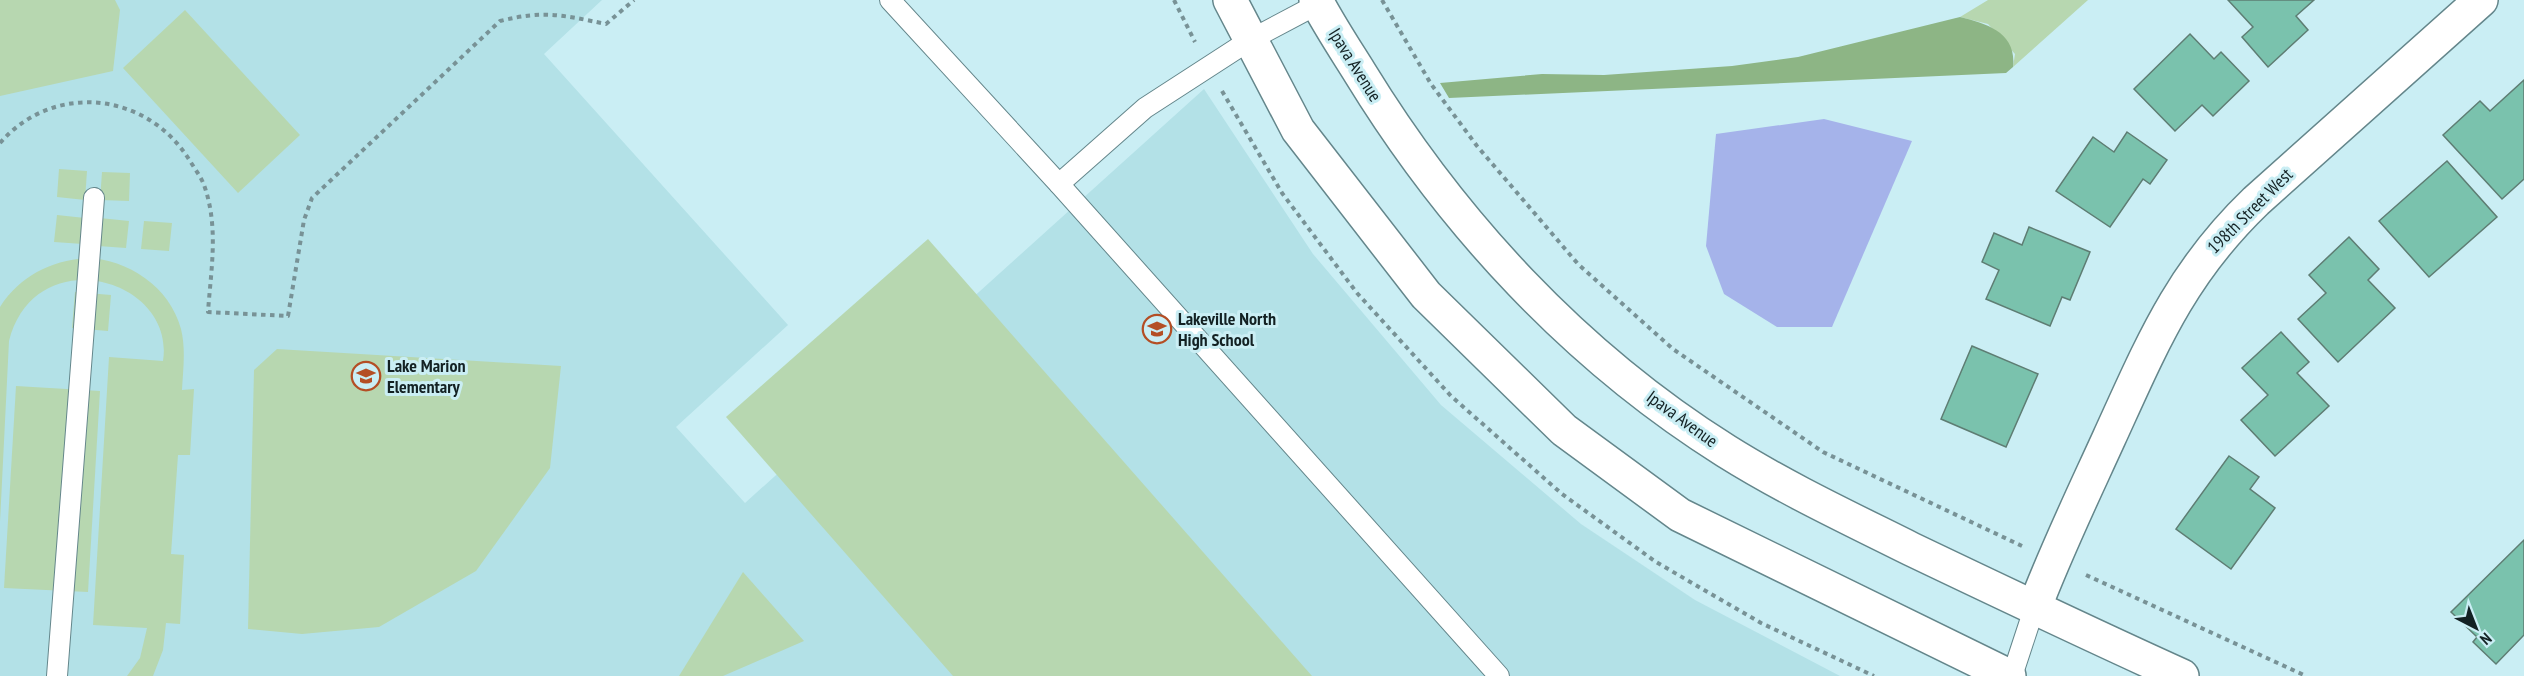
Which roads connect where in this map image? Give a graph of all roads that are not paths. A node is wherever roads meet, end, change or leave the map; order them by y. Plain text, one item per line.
1 (890, 0) edge
2 (1230, 0) edge
3 (2481, 0) edge
4 (1317, 2) edge
5 (1250, 40) junction
6 (1059, 184) junction
7 (94, 198) dead end
8 (2034, 609) junction
9 (57, 676) edge
10 (1499, 676) edge
11 (2011, 676) edge
12 (2182, 676) edge

1 - 6 lane
2 - 5 street
3 - 8 street, 198th Street West
4 - 5 lane
4 - 8 street, Ipava Avenue
5 - 6 lane
5 - 11 street
6 - 10 lane
7 - 9 lane
8 - 11 lane
8 - 12 street, Ipava Avenue

